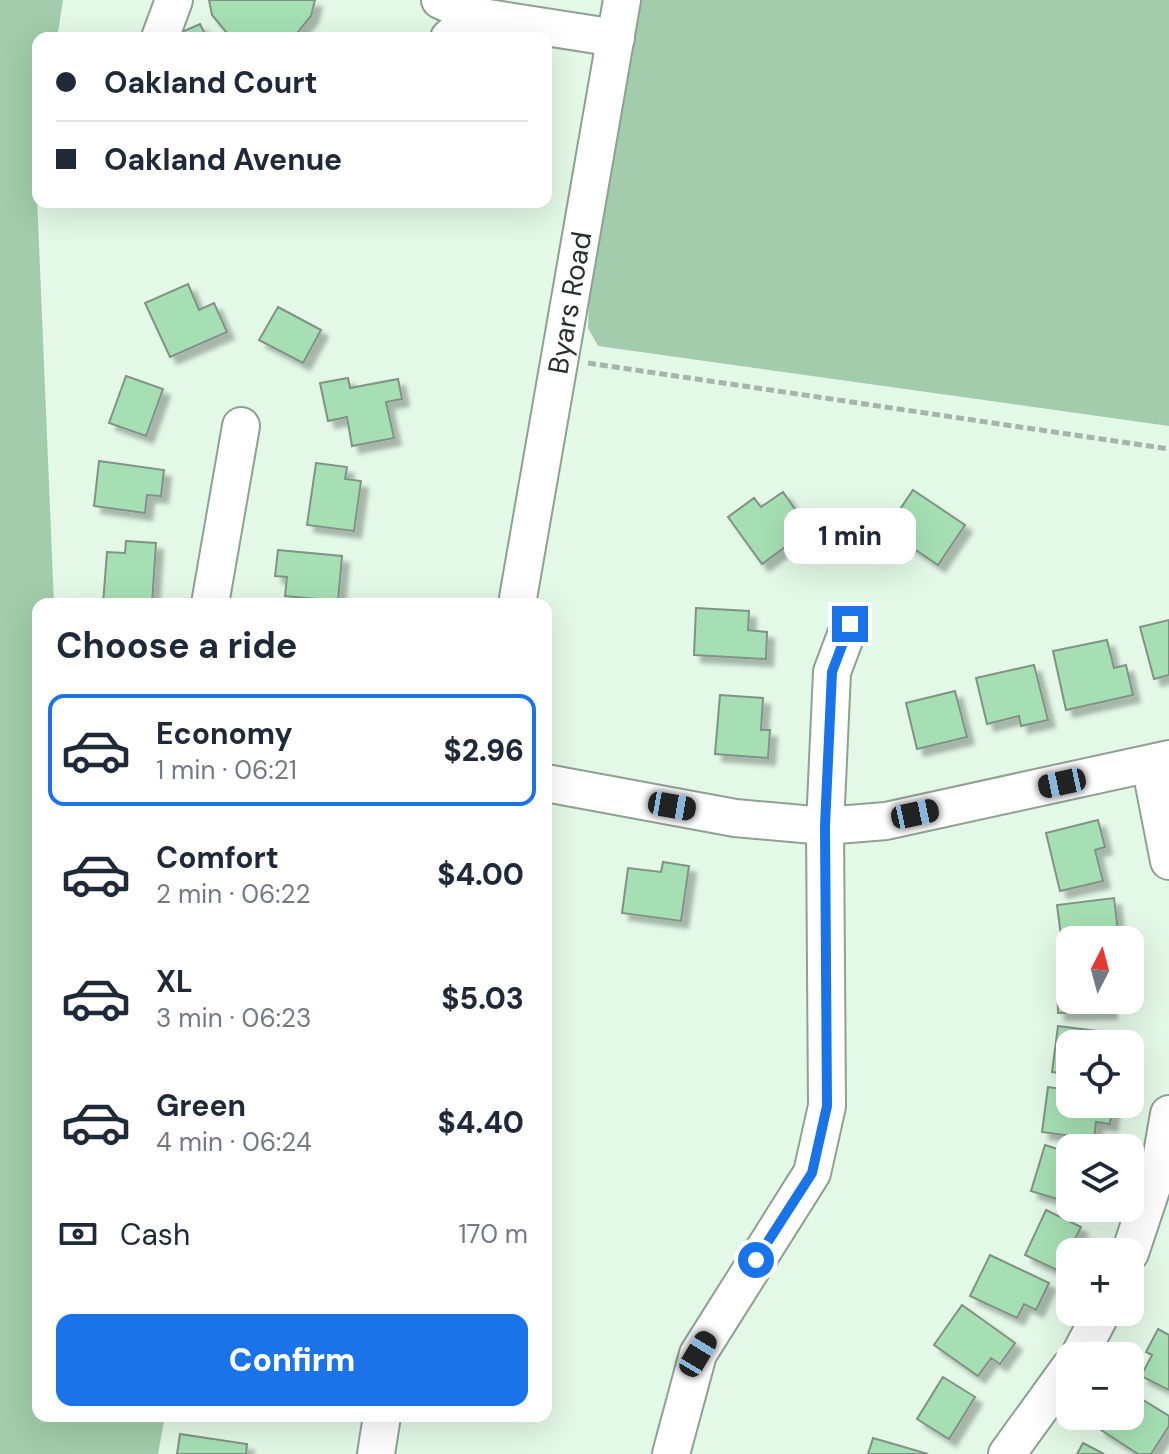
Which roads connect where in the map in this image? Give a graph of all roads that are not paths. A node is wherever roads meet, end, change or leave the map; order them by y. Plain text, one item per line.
1 (174, 0) edge
2 (440, 0) edge
3 (622, 0) edge
4 (462, 27) edge
5 (162, 32) edge
6 (532, 32) edge
7 (552, 33) edge
8 (616, 38) junction
9 (241, 426) dead end
10 (211, 598) edge
11 (518, 598) edge
12 (850, 624) dead end
13 (1160, 761) edge
14 (552, 784) edge
15 (825, 826) junction
16 (1169, 861) edge
17 (1169, 1114) edge
18 (1135, 1238) edge
19 (1056, 1386) edge
20 (381, 1422) edge
21 (376, 1454) edge
22 (671, 1454) edge
23 (1007, 1454) edge

1 - 5 street
2 - 4 street
3 - 8 street, Byars Road
4 - 6 street
7 - 8 street
8 - 11 street, Byars Road
9 - 10 street
12 - 15 street
13 - 15 street
13 - 16 street
14 - 15 street
15 - 22 street
17 - 18 street
19 - 23 street
20 - 21 street

